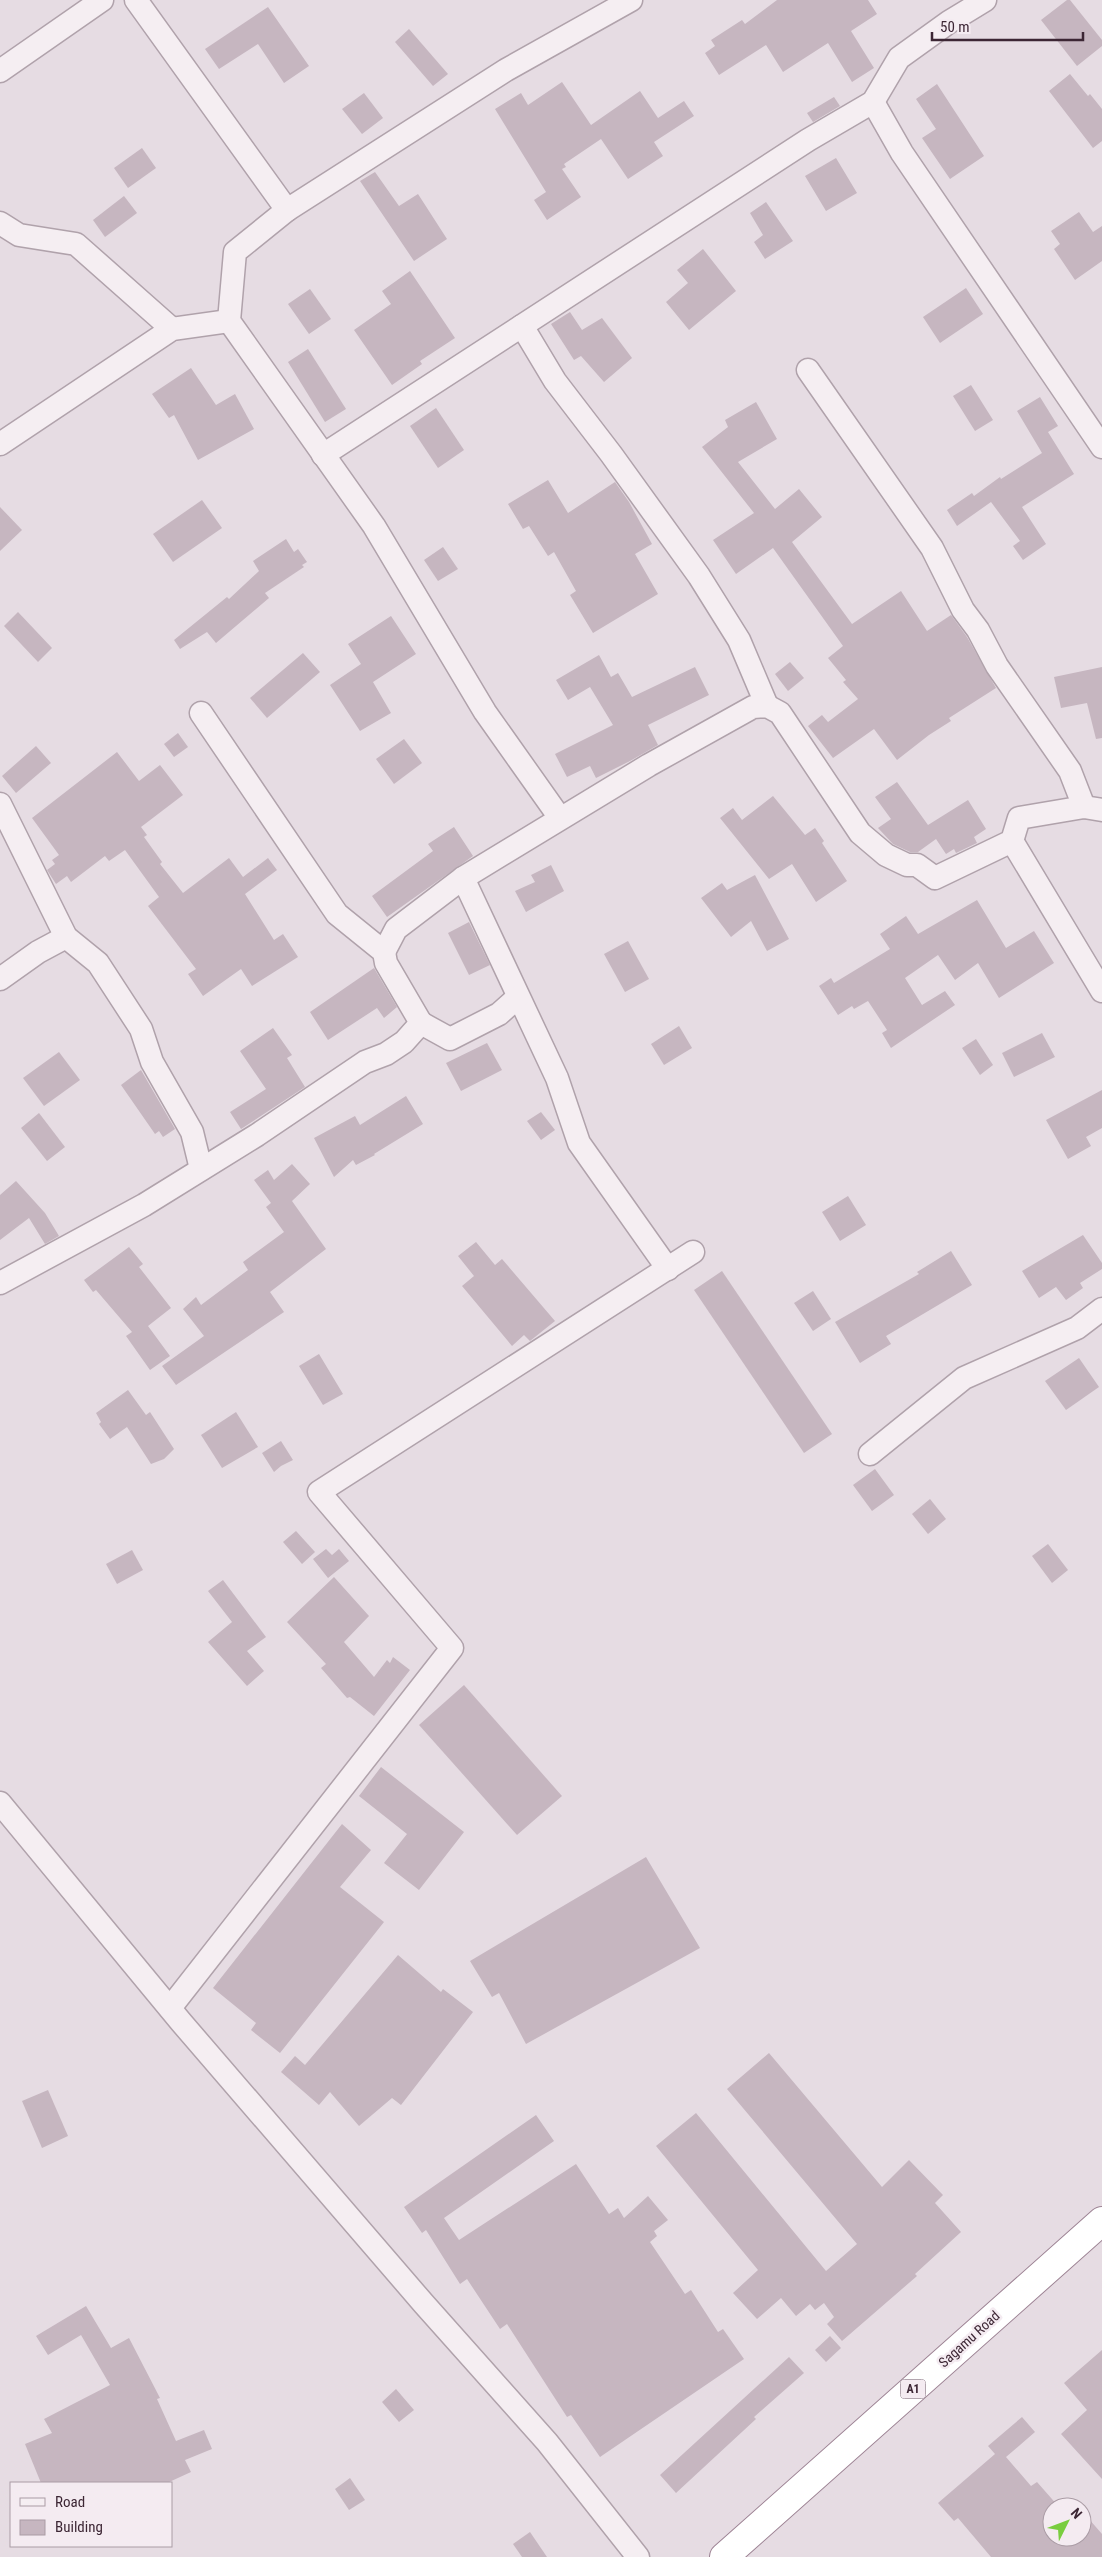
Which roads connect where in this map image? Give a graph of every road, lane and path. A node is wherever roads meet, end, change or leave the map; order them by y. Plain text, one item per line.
1 (102, 0) edge
2 (136, 0) edge
3 (631, 0) edge
4 (985, 0) edge
5 (0, 71) edge
6 (873, 102) junction
7 (287, 210) junction
8 (0, 224) edge
9 (229, 321) junction
10 (522, 326) junction
11 (172, 329) junction
12 (808, 370) dead end
13 (0, 444) edge
14 (1102, 448) edge
15 (323, 455) junction
16 (767, 706) junction
17 (201, 713) dead end
18 (0, 804) edge
19 (1093, 808) edge
20 (560, 818) junction
21 (1012, 841) junction
22 (463, 878) junction
23 (66, 937) junction
24 (384, 952) junction
25 (0, 979) edge
26 (1102, 991) edge
27 (518, 998) junction
28 (421, 1023) junction
29 (201, 1169) junction
30 (693, 1252) dead end
31 (668, 1269) junction
32 (0, 1283) edge
33 (1102, 1309) edge
34 (870, 1454) dead end
35 (0, 1803) edge
36 (170, 2008) junction
37 (1102, 2221) edge
38 (638, 2557) edge
39 (724, 2557) edge

1 - 5 street
2 - 7 street
3 - 7 street
4 - 6 street
6 - 10 street
6 - 14 street
7 - 9 street
8 - 11 street
9 - 11 street
9 - 15 street
10 - 15 street
10 - 16 street
11 - 13 street
12 - 19 street
15 - 20 street
16 - 20 street
16 - 21 street
17 - 24 street
18 - 23 street
19 - 21 street
20 - 22 street
21 - 26 street
22 - 24 street
22 - 27 street
23 - 25 street
23 - 29 street
24 - 28 street
27 - 28 street
27 - 31 street
28 - 29 street
29 - 32 street
30 - 31 street
31 - 36 street
33 - 34 street
35 - 36 street
36 - 38 street
37 - 39 highway, Sagamu Road / A1

